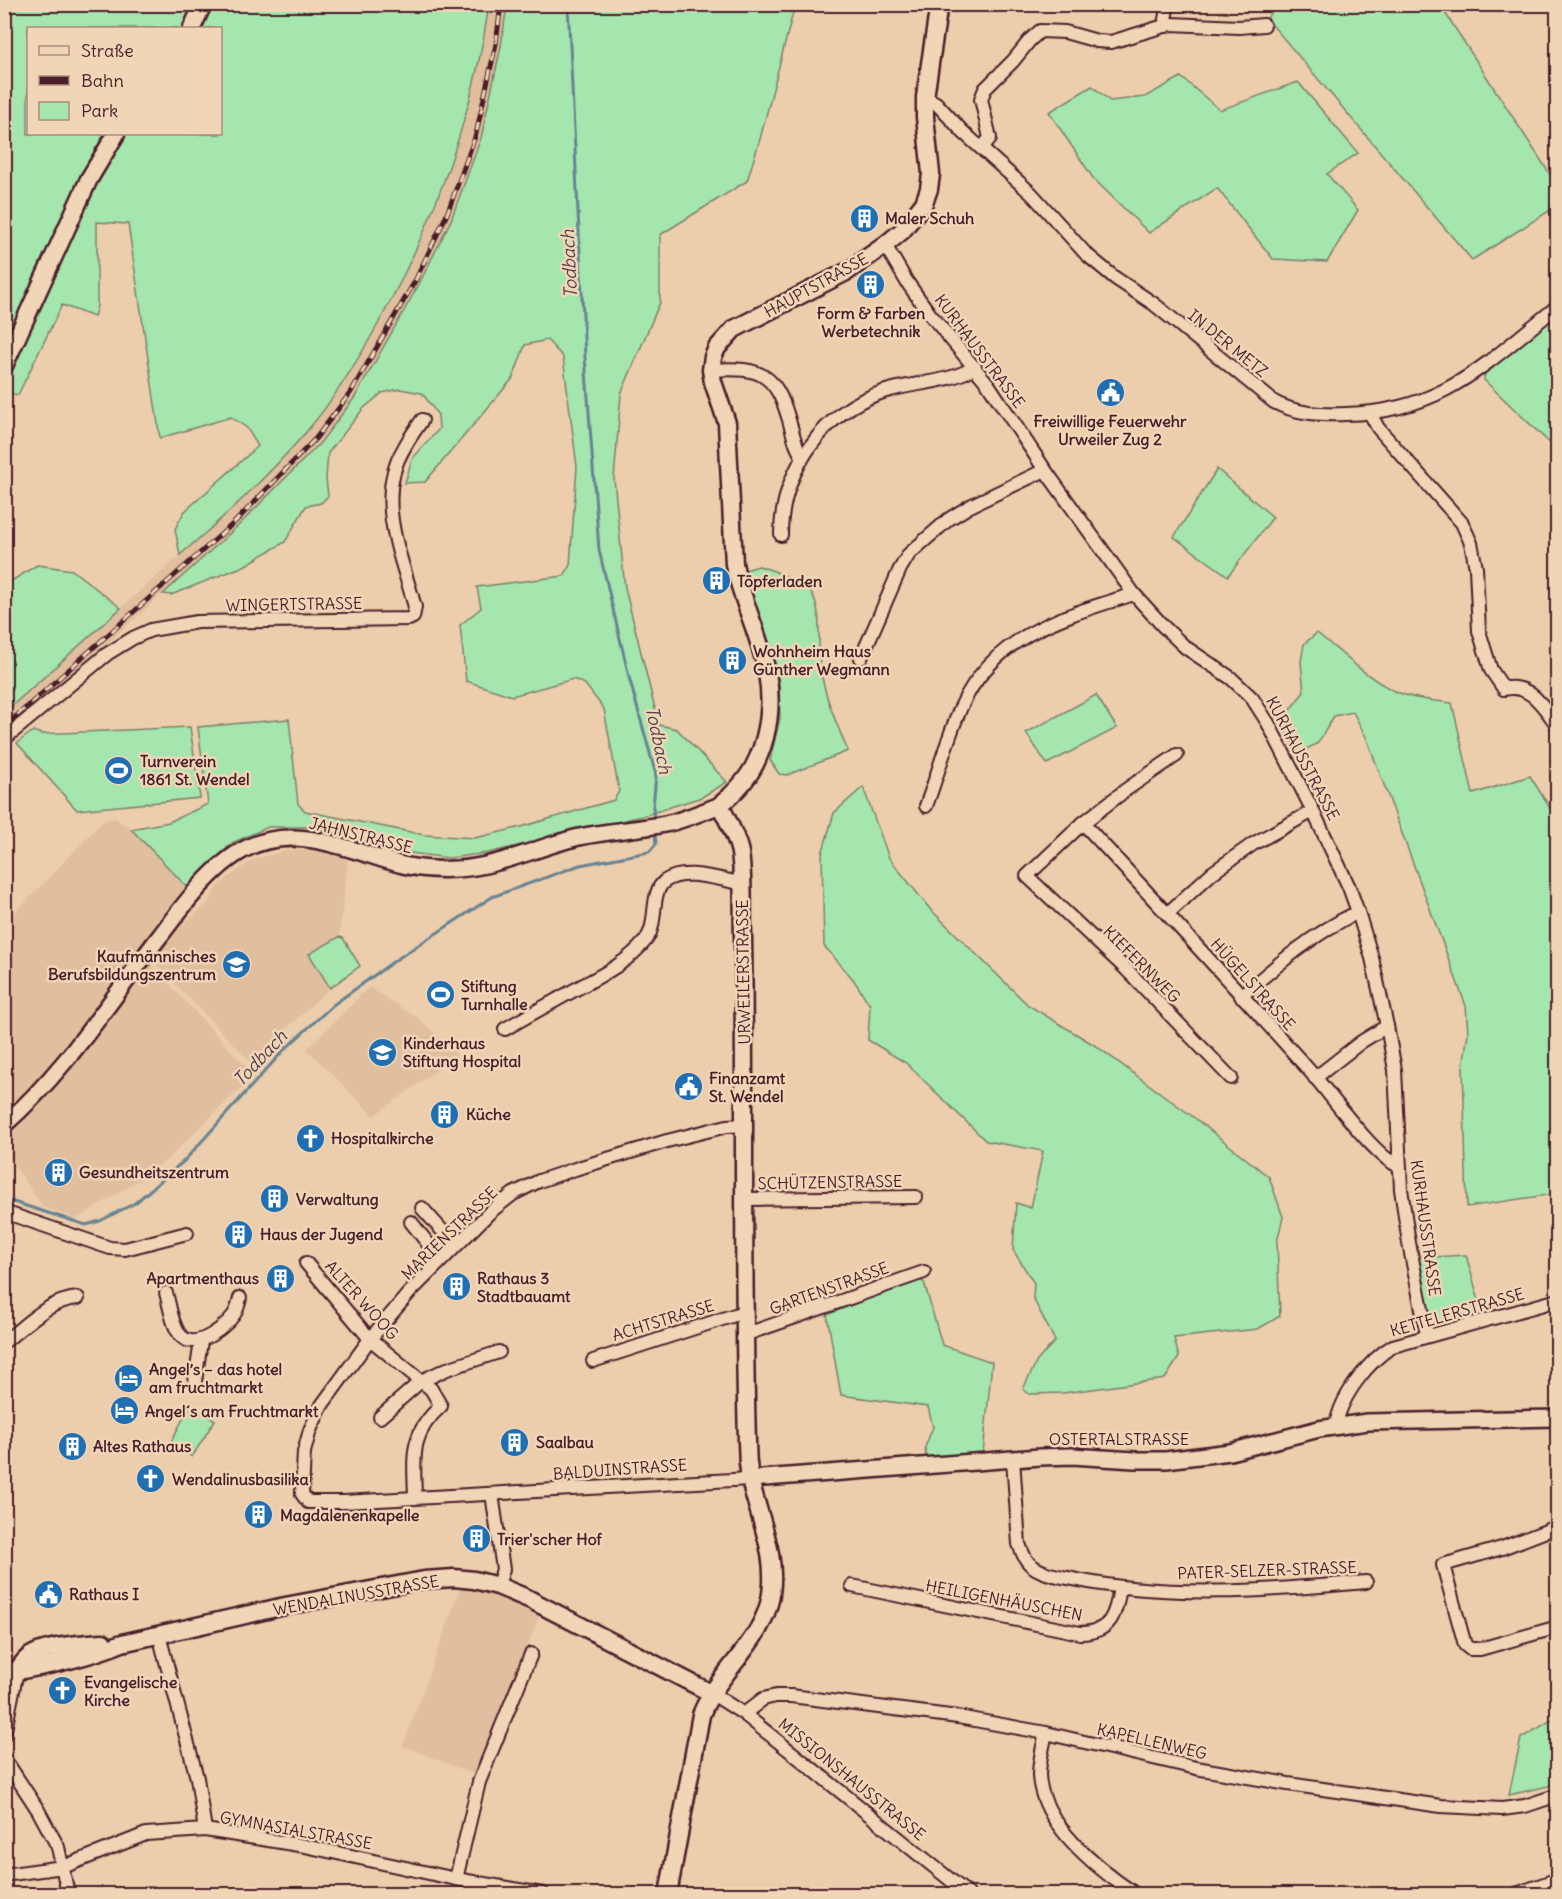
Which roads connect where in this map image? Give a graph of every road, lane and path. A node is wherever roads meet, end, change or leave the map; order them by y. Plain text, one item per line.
1 (203, 4) edge
2 (939, 4) edge
3 (1168, 4) edge
4 (1166, 26) junction
5 (1264, 26) dead end
6 (192, 27) edge
7 (925, 97) junction
8 (115, 135) edge
9 (982, 147) junction
10 (885, 245) junction
11 (1557, 306) edge
12 (4, 366) edge
13 (975, 367) junction
14 (711, 370) junction
15 (1370, 413) junction
16 (422, 420) dead end
17 (803, 457) junction
18 (1045, 470) junction
19 (781, 535) dead end
20 (1134, 594) junction
21 (861, 658) dead end
22 (1557, 726) edge
23 (4, 739) edge
24 (1177, 755) dead end
25 (720, 805) junction
26 (926, 806) dead end
27 (1313, 811) junction
28 (1083, 823) junction
29 (741, 883) junction
30 (1358, 912) junction
31 (1167, 914) junction
32 (1241, 996) junction
33 (1387, 1026) junction
34 (505, 1029) dead end
35 (1231, 1078) dead end
36 (1316, 1078) junction
37 (4, 1125) edge
38 (744, 1125) junction
39 (1399, 1166) junction
40 (916, 1197) dead end
41 (744, 1199) junction
42 (422, 1208) dead end
43 (4, 1212) edge
44 (411, 1222) dead end
45 (188, 1233) dead end
46 (454, 1245) junction
47 (441, 1260) junction
48 (306, 1263) dead end
49 (924, 1272) dead end
50 (166, 1293) dead end
51 (78, 1298) dead end
52 (240, 1298) dead end
53 (1557, 1300) edge
54 (744, 1312) junction
55 (744, 1335) junction
56 (1427, 1335) junction
57 (370, 1339) junction
58 (201, 1341) junction
59 (4, 1342) edge
60 (499, 1352) dead end
61 (593, 1361) dead end
62 (421, 1381) junction
63 (195, 1382) dead end
64 (380, 1417) dead end
65 (1557, 1418) edge
66 (1336, 1426) junction
67 (1013, 1459) junction
68 (750, 1479) junction
69 (492, 1494) junction
70 (415, 1497) junction
71 (308, 1502) joint
72 (1554, 1528) dead end
73 (1366, 1582) dead end
74 (498, 1586) junction
75 (852, 1586) dead end
76 (1120, 1587) junction
77 (1557, 1627) edge
78 (159, 1635) junction
79 (531, 1653) dead end
80 (11, 1672) edge
81 (711, 1693) junction
82 (8, 1696) edge
83 (744, 1714) junction
84 (1046, 1733) junction
85 (4, 1735) edge
86 (4, 1758) edge
87 (9, 1775) edge
88 (1557, 1795) edge
89 (205, 1830) junction
90 (63, 1867) junction
91 (4, 1875) edge
92 (456, 1879) junction
93 (1557, 1879) edge
94 (68, 1894) edge
95 (543, 1894) edge
96 (668, 1894) edge
97 (968, 1894) edge
98 (1135, 1894) edge
99 (1516, 1894) edge

1 - 6 main road
2 - 7 main road, HAUPTSTRASSE
3 - 4 street
4 - 5 street
4 - 9 street
7 - 9 street, IN DER METZ
7 - 10 main road, HAUPTSTRASSE
8 - 12 main road
9 - 15 street, IN DER METZ
10 - 13 street, KURHAUSSTRASSE
10 - 14 main road, HAUPTSTRASSE
11 - 15 street, IN DER METZ
13 - 17 street
13 - 18 street, KURHAUSSTRASSE
14 - 17 street
14 - 25 main road
15 - 22 street
16 - 23 street, WINGERTSTRASSE
17 - 19 street
18 - 20 street, KURHAUSSTRASSE
18 - 21 street
20 - 26 street
20 - 27 street, KURHAUSSTRASSE
24 - 28 street
25 - 29 main road, URWEILERSTRASSE
25 - 37 street, JAHNSTRASSE
27 - 30 street, KURHAUSSTRASSE
27 - 31 street
28 - 31 street, HÜGELSTRASSE
28 - 35 street, KIEFERNWEG
29 - 34 street
29 - 38 main road, URWEILERSTRASSE
30 - 32 street
30 - 33 street, KURHAUSSTRASSE
31 - 32 street, HÜGELSTRASSE
32 - 36 street, HÜGELSTRASSE
33 - 36 street
33 - 39 street, KURHAUSSTRASSE
36 - 39 street, HÜGELSTRASSE
38 - 41 main road, URWEILERSTRASSE
38 - 46 street, MARIENSTRASSE
39 - 56 street, KURHAUSSTRASSE
40 - 41 street, SCHÜTZENSTRASSE
41 - 54 main road, URWEILERSTRASSE
42 - 46 street
43 - 45 street
44 - 47 street
46 - 47 street, MARIENSTRASSE
47 - 57 street, MARIENSTRASSE
48 - 57 street, ALTER WOOG
49 - 55 street, GARTENSTRASSE
50 - 58 street
51 - 59 street
52 - 58 street
53 - 56 street, KETTELERSTRASSE
54 - 55 main road, URWEILERSTRASSE
54 - 61 street, ACHTSTRASSE
55 - 68 main road, URWEILERSTRASSE
56 - 66 street, KETTELERSTRASSE
57 - 62 street, ALTER WOOG
57 - 71 street, MARIENSTRASSE
58 - 63 street
60 - 62 street
62 - 64 street
62 - 70 street, ALTER WOOG
65 - 66 street, OSTERTALSTRASSE
66 - 67 street, OSTERTALSTRASSE
67 - 68 street, OSTERTALSTRASSE
67 - 76 street, PATER-SELZER-STRASSE
68 - 69 street, BALDUINSTRASSE
68 - 81 main road, URWEILERSTRASSE
69 - 70 street, BALDUINSTRASSE
69 - 74 street
70 - 71 street, BALDUINSTRASSE
72 - 77 street
73 - 76 street, PATER-SELZER-STRASSE
74 - 78 main road, WENDALINUSSTRASSE
74 - 81 main road, WENDALINUSSTRASSE
75 - 76 street, HEILIGENHÄUSCHEN
78 - 80 main road, WENDALINUSSTRASSE
78 - 89 street
79 - 92 street
80 - 82 street
81 - 83 street, MISSIONSHAUSSTRASSE
81 - 96 main road, URWEILERSTRASSE
82 - 85 street
83 - 84 street, KAPELLENWEG
83 - 97 street, MISSIONSHAUSSTRASSE
84 - 88 street, KAPELLENWEG
84 - 98 street
86 - 87 street
87 - 90 street
89 - 90 street, GYMNASIALSTRASSE
89 - 92 street, GYMNASIALSTRASSE
90 - 91 street, GYMNASIALSTRASSE
90 - 94 street
92 - 95 street, GYMNASIALSTRASSE
93 - 99 street

